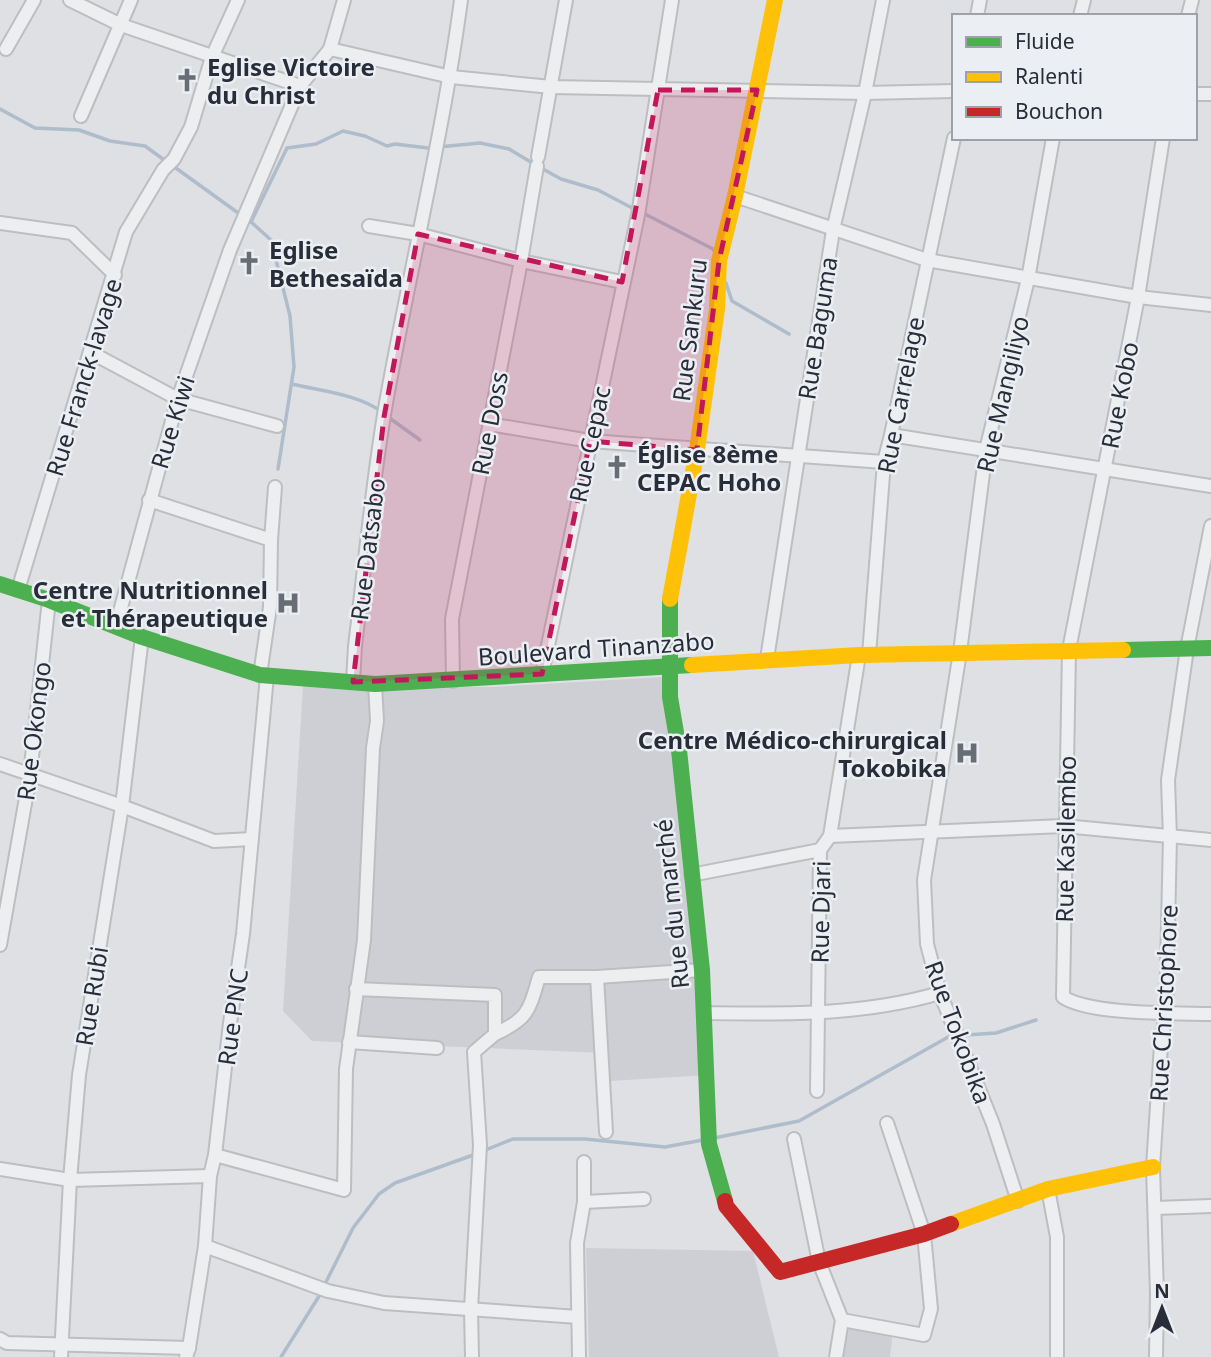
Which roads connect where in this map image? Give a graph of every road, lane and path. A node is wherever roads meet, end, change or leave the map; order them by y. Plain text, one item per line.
1 (34, 0) edge
2 (70, 0) edge
3 (131, 0) edge
4 (238, 0) edge
5 (344, 0) edge
6 (461, 0) edge
7 (566, 0) edge
8 (672, 0) edge
9 (775, 0) edge
10 (883, 0) edge
11 (121, 25) junction
12 (6, 49) dead end
13 (330, 49) junction
14 (212, 57) junction
15 (451, 77) junction
16 (300, 86) junction
17 (551, 87) junction
18 (658, 90) junction
19 (757, 90) junction
20 (952, 91) edge
21 (865, 93) junction
22 (82, 116) dead end
23 (954, 140) edge
24 (1054, 140) edge
25 (1163, 140) edge
26 (735, 196) junction
27 (0, 223) edge
28 (369, 226) dead end
29 (833, 230) junction
30 (418, 234) junction
31 (927, 260) junction
32 (521, 261) junction
33 (115, 275) junction
34 (1028, 279) junction
35 (622, 282) junction
36 (1138, 297) junction
37 (1211, 305) edge
38 (90, 352) junction
39 (178, 399) junction
40 (489, 424) junction
41 (277, 426) dead end
42 (891, 435) junction
43 (590, 441) junction
44 (697, 450) junction
45 (986, 450) junction
46 (797, 456) junction
47 (884, 462) junction
48 (1105, 468) junction
49 (1211, 486) edge
50 (275, 487) dead end
51 (149, 500) junction
52 (1211, 526) edge
53 (271, 541) junction
54 (0, 584) edge
55 (18, 590) junction
56 (49, 600) junction
57 (116, 626) junction
58 (142, 637) junction
59 (1211, 648) edge
60 (1187, 649) junction
61 (1069, 650) junction
62 (960, 652) junction
63 (864, 655) junction
64 (767, 659) junction
65 (670, 668) junction
66 (542, 674) junction
67 (264, 676) junction
68 (453, 681) junction
69 (353, 682) junction
70 (375, 684) junction
71 (0, 764) edge
72 (30, 775) junction
73 (122, 806) junction
74 (1064, 827) junction
75 (932, 832) junction
76 (830, 836) junction
77 (1170, 838) junction
78 (252, 839) junction
79 (1211, 840) edge
80 (820, 850) junction
81 (691, 875) junction
82 (0, 945) edge
83 (702, 970) junction
84 (597, 977) junction
85 (356, 989) junction
86 (940, 993) junction
87 (1166, 1012) junction
88 (704, 1013) junction
89 (819, 1014) junction
90 (1211, 1014) edge
91 (495, 1034) junction
92 (349, 1042) junction
93 (437, 1048) dead end
94 (817, 1091) dead end
95 (887, 1123) dead end
96 (606, 1132) dead end
97 (794, 1139) dead end
98 (215, 1155) junction
99 (584, 1162) dead end
100 (1153, 1167) junction
101 (0, 1169) edge
102 (210, 1177) junction
103 (70, 1180) junction
104 (1048, 1189) junction
105 (643, 1199) dead end
106 (1018, 1201) junction
107 (584, 1202) junction
108 (1211, 1206) edge
109 (1156, 1208) junction
110 (924, 1234) junction
111 (205, 1246) junction
112 (819, 1262) junction
113 (471, 1309) junction
114 (578, 1317) junction
115 (842, 1320) junction
116 (0, 1339) edge
117 (61, 1351) edge
118 (188, 1353) edge
119 (472, 1357) edge
120 (579, 1357) edge
121 (836, 1357) edge
122 (1058, 1357) edge
123 (1156, 1357) edge

1 - 12 street
2 - 11 street
3 - 11 street
4 - 14 street
5 - 13 street
6 - 15 street
7 - 17 street, Rue Doss
8 - 18 street
9 - 19 street, Rue Sankuru
10 - 21 street, Rue Baguma
11 - 14 street
11 - 22 street
13 - 15 street
13 - 16 street
14 - 16 street
14 - 33 street, Rue Franck-lavage
15 - 17 street
15 - 30 street
16 - 39 street, Rue Kiwi
17 - 18 street
17 - 32 street, Rue Doss
18 - 19 street
18 - 35 street, Rue Cepac
19 - 21 street
19 - 26 street, Rue Sankuru
20 - 21 street
21 - 29 street, Rue Baguma
23 - 31 street, Rue Carrelage
24 - 34 street, Rue Mangiliyo
25 - 36 street, Rue Kobo
26 - 29 street
26 - 44 street, Rue Sankuru
27 - 33 street
28 - 30 street
29 - 31 street
29 - 46 street, Rue Baguma
30 - 32 street
30 - 69 street, Rue Datsabo
31 - 34 street
31 - 42 street, Rue Carrelage
32 - 35 street
32 - 40 street, Rue Doss
33 - 38 street, Rue Franck-lavage
34 - 36 street
34 - 45 street, Rue Mangiliyo
35 - 43 street, Rue Cepac
36 - 37 street
36 - 48 street, Rue Kobo
38 - 39 street
38 - 55 street, Rue Franck-lavage
39 - 41 street
39 - 51 street, Rue Kiwi
40 - 43 street
40 - 68 street, Rue Doss
42 - 45 street
42 - 47 street, Rue Carrelage
43 - 44 street
43 - 66 street, Rue Cepac
44 - 46 street
44 - 65 street, Rue Sankuru
45 - 48 street
45 - 62 street, Rue Mangiliyo
46 - 47 street
46 - 64 street, Rue Baguma
47 - 63 street, Rue Carrelage
48 - 49 street
48 - 61 street, Rue Kobo
50 - 53 street, Rue PNC
51 - 53 street
51 - 57 street, Rue Kiwi
52 - 60 street, Rue Christophore
53 - 67 street, Rue PNC
54 - 55 street, Boulevard Tinanzabo
55 - 56 street, Boulevard Tinanzabo
56 - 57 street, Boulevard Tinanzabo
56 - 72 street, Rue Okongo
57 - 58 street, Boulevard Tinanzabo
58 - 67 street, Boulevard Tinanzabo
58 - 73 street, Rue Rubi
59 - 60 street, Boulevard Tinanzabo
60 - 61 street, Boulevard Tinanzabo
60 - 77 street, Rue Christophore
61 - 62 street, Boulevard Tinanzabo
61 - 74 street, Rue Kasilembo
62 - 63 street, Boulevard Tinanzabo
62 - 75 street, Rue Tokobika
63 - 64 street, Boulevard Tinanzabo
63 - 76 street, Rue Djari
64 - 65 street, Boulevard Tinanzabo
65 - 66 street, Boulevard Tinanzabo
65 - 81 street, Rue du marché
66 - 68 street, Boulevard Tinanzabo
67 - 69 street, Boulevard Tinanzabo
67 - 78 street, Rue PNC
68 - 70 street, Boulevard Tinanzabo
69 - 70 street, Boulevard Tinanzabo
70 - 85 street
71 - 72 street
72 - 73 street
72 - 82 street, Rue Okongo
73 - 78 street
73 - 103 street, Rue Rubi
74 - 75 street
74 - 77 street
74 - 87 street, Rue Kasilembo
75 - 76 street
75 - 86 street, Rue Tokobika
76 - 80 street, Rue Djari
77 - 79 street
77 - 87 street, Rue Christophore
78 - 98 street, Rue PNC
80 - 81 street
80 - 89 street, Rue Djari
81 - 83 street, Rue du marché
83 - 84 street
83 - 88 street, Rue du marché
84 - 91 street
84 - 96 street
85 - 91 street
85 - 92 street
86 - 89 street
86 - 106 street, Rue Tokobika
87 - 90 street
87 - 100 street, Rue Christophore
88 - 89 street
88 - 112 street, Rue du marché
89 - 94 street, Rue Djari
91 - 113 street
92 - 93 street
92 - 98 street
95 - 110 street
97 - 112 street
98 - 102 street, Rue PNC
99 - 107 street
100 - 104 street
100 - 109 street, Rue Christophore
101 - 103 street
102 - 103 street
102 - 111 street, Rue PNC
103 - 117 street, Rue Rubi
104 - 106 street
104 - 122 street
105 - 107 street
106 - 110 street
107 - 114 street
108 - 109 street
109 - 123 street, Rue Christophore
110 - 112 street
110 - 115 street
111 - 113 street
111 - 118 street, Rue PNC
112 - 115 street
113 - 114 street
113 - 119 street
114 - 120 street
115 - 121 street
116 - 117 street
117 - 118 street

